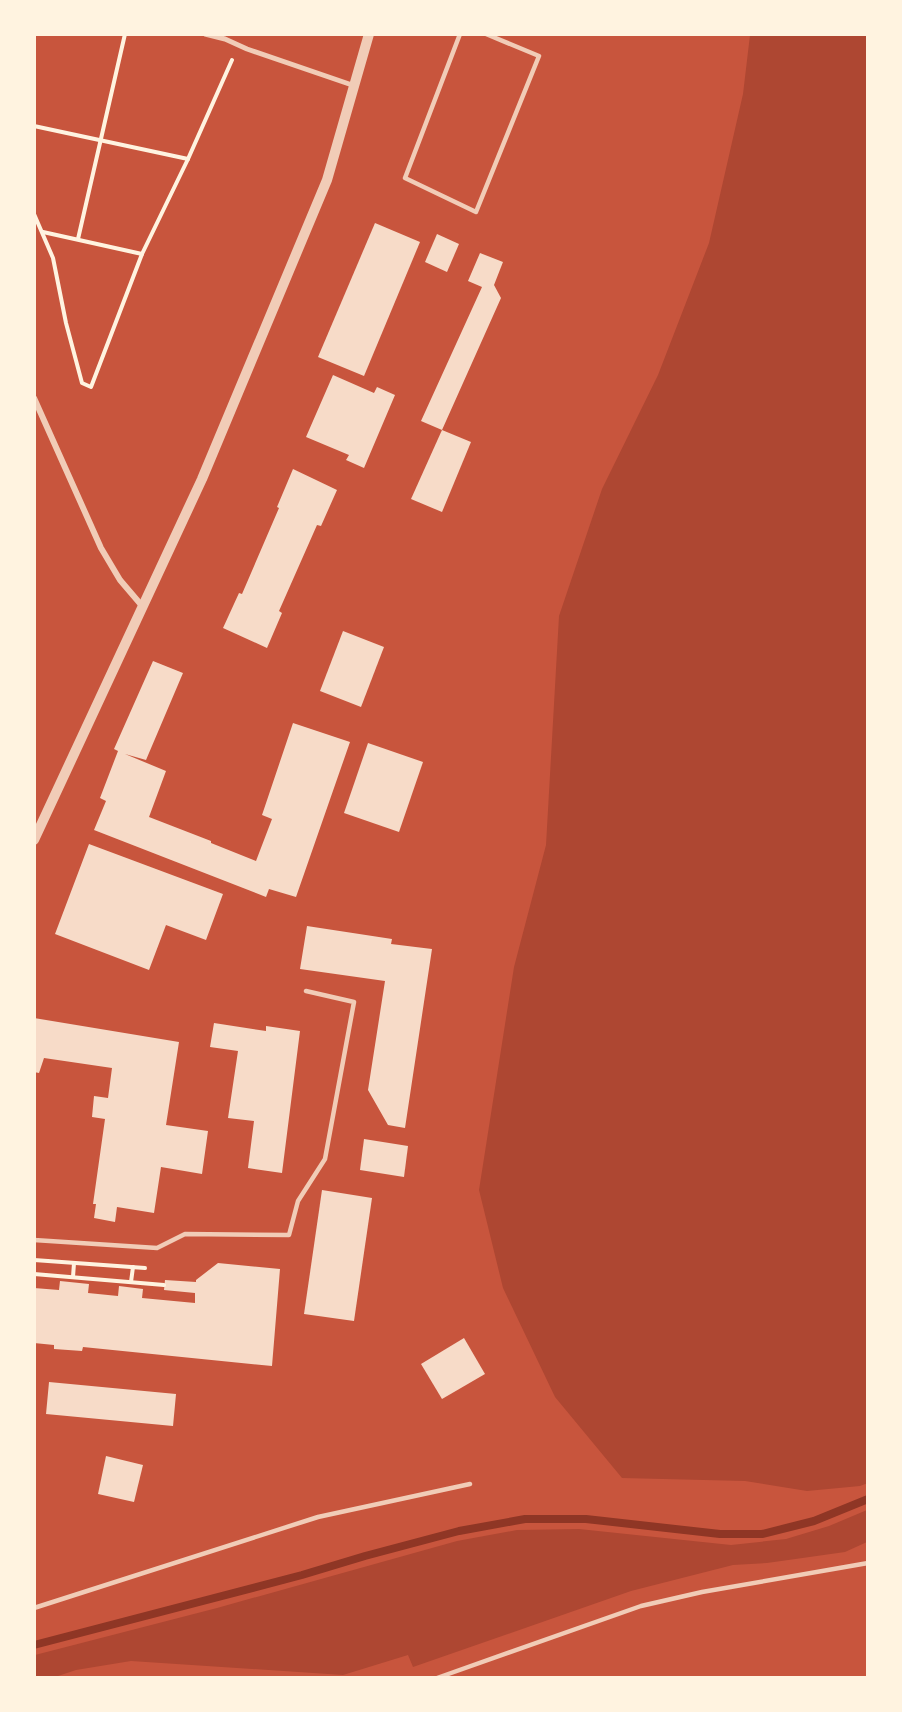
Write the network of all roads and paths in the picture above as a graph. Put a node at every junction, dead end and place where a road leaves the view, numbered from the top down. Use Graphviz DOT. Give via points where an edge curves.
graph roads {
  1 [pos="124,34"];
  2 [pos="205,34"];
  3 [pos="369,34"];
  4 [pos="460,34"];
  5 [pos="486,34"];
  6 [pos="238,45"];
  7 [pos="355,86"];
  8 [pos="34,126"];
  9 [pos="101,140"];
  10 [pos="189,159"];
  11 [pos="34,214"];
  12 [pos="42,232"];
  13 [pos="78,239"];
  14 [pos="142,254"];
  15 [pos="34,398"];
  16 [pos="143,607"];
  17 [pos="34,840"];
  18 [pos="306,991"];
  19 [pos="34,1240"];
  20 [pos="34,1260"];
  21 [pos="74,1263"];
  22 [pos="133,1267"];
  23 [pos="145,1268"];
  24 [pos="34,1274"];
  25 [pos="73,1278"];
  26 [pos="131,1282"];
  27 [pos="164,1285"];
  28 [pos="470,1484"];
  29 [pos="867,1563"];
  30 [pos="34,1608"];
  31 [pos="437,1677"];
  1 -- 9 [label="path"];
  2 -- 6 [label="street"];
  3 -- 7 [label="street"];
  4 -- 5 [label="lane" via="405,178 476,212 539,56"];
  6 -- 7 [label="street"];
  6 -- 10 [label="path"];
  7 -- 16 [label="street" via="327,180 202,479"];
  8 -- 9 [label="path"];
  9 -- 10 [label="path"];
  9 -- 13 [label="path"];
  10 -- 14 [label="path"];
  11 -- 12 [label="path"];
  12 -- 13 [label="path"];
  12 -- 14 [label="path" via="53,258 82,383 91,387"];
  13 -- 14 [label="path"];
  15 -- 16 [label="street" via="101,548 120,580"];
  16 -- 17 [label="street"];
  18 -- 19 [label="lane" via="354,1002 325,1159 298,1201 289,1235 185,1234 157,1248"];
  20 -- 21 [label="path"];
  21 -- 22 [label="path"];
  21 -- 25 [label="path"];
  22 -- 23 [label="path"];
  22 -- 26 [label="path"];
  24 -- 25 [label="path"];
  25 -- 26 [label="path"];
  26 -- 27 [label="path"];
  28 -- 30 [label="lane" via="318,1517"];
  29 -- 31 [label="lane" via="641,1606"];
}
